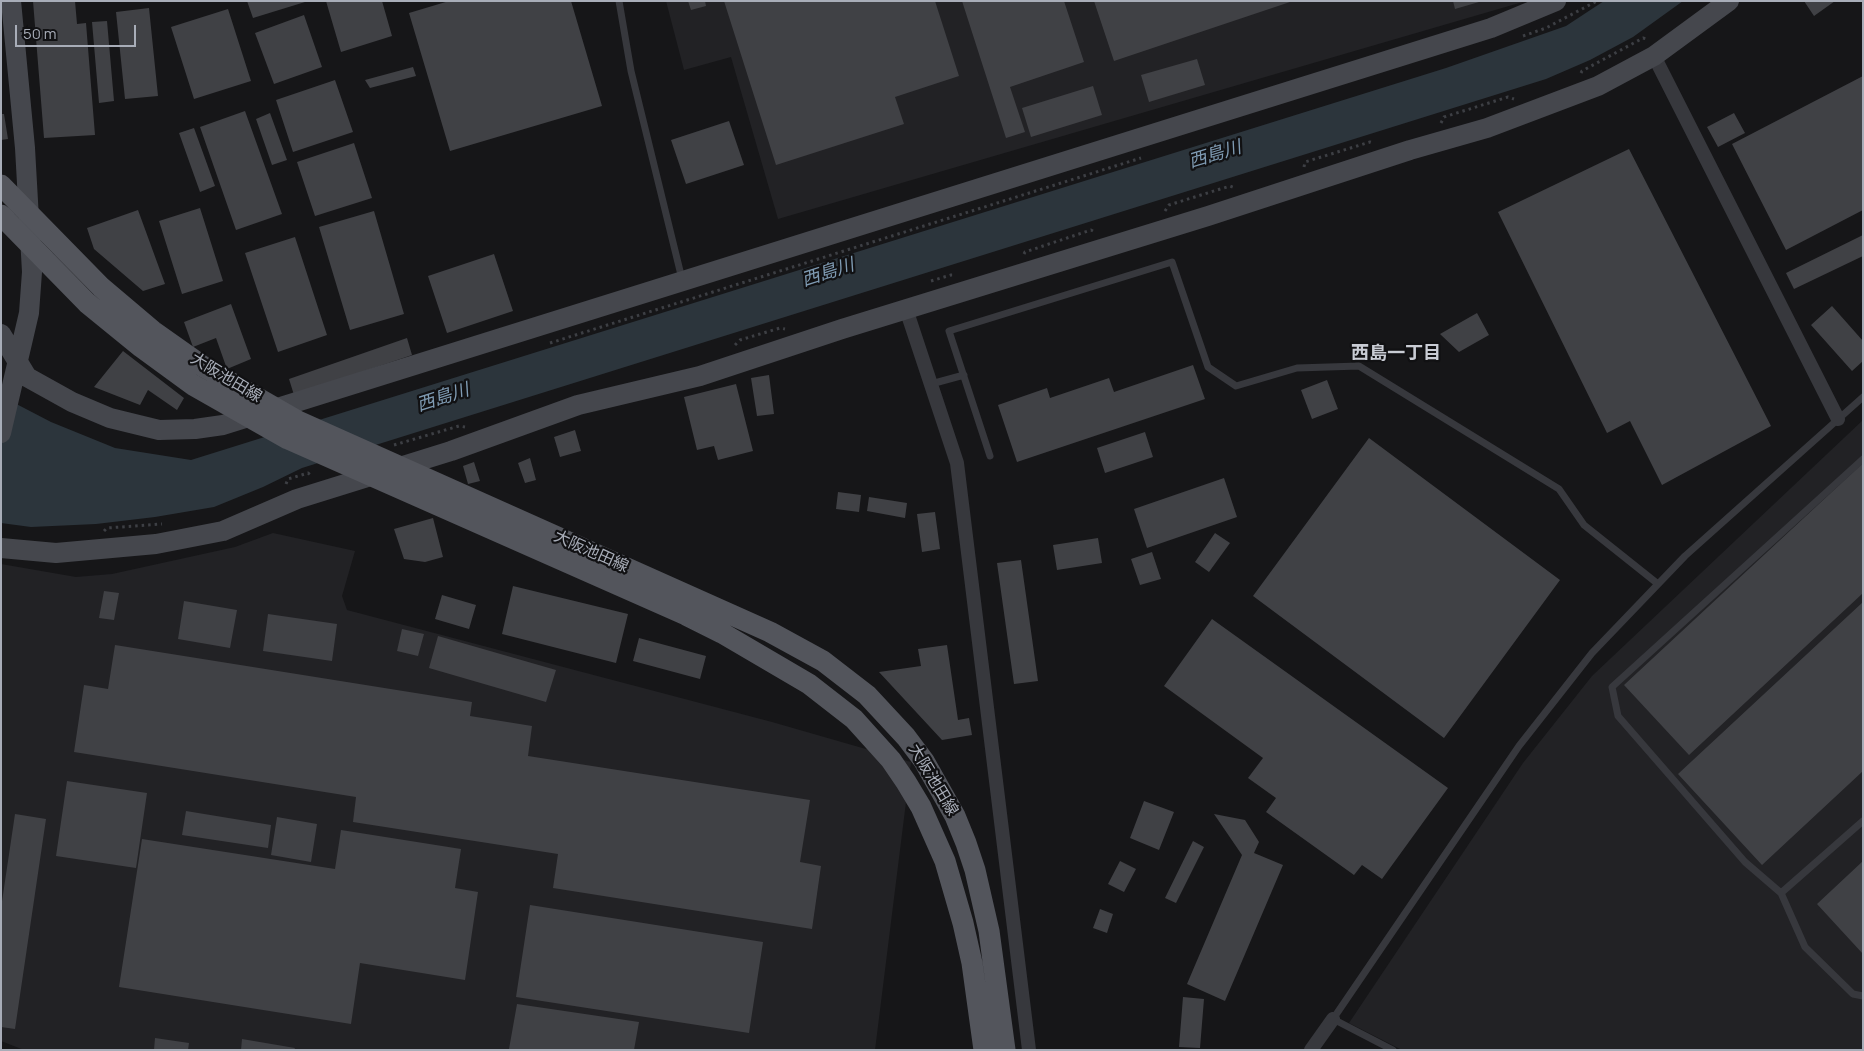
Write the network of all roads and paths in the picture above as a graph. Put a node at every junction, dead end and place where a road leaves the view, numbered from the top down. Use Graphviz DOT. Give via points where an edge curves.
graph roads {
  1 [pos="10,1"];
  2 [pos="619,1"];
  3 [pos="1556,1"];
  4 [pos="1730,1"];
  5 [pos="1652,48"];
  6 [pos="1579,78"];
  7 [pos="1517,101"];
  8 [pos="1440,126"];
  9 [pos="1380,145"];
  10 [pos="1302,170"];
  11 [pos="1,186"];
  12 [pos="1240,189"];
  13 [pos="1164,214"];
  14 [pos="1,215"];
  15 [pos="683,281"];
  16 [pos="906,309"];
  17 [pos="792,330"];
  18 [pos="1,334"];
  19 [pos="735,345"];
  20 [pos="19,363"];
  21 [pos="964,374"];
  22 [pos="931,384"];
  23 [pos="1863,396"];
  24 [pos="1838,419"];
  25 [pos="472,428"];
  26 [pos="1,433"];
  27 [pos="392,449"];
  28 [pos="990,456"];
  29 [pos="1863,459"];
  30 [pos="314,477"];
  31 [pos="284,487"];
  32 [pos="1,548"];
  33 [pos="1658,584"];
  34 [pos="1863,821"];
  35 [pos="1781,893"];
  36 [pos="1863,996"];
  37 [pos="1333,1019"];
  38 [pos="984,1050"];
  39 [pos="1005,1050"];
  40 [pos="1029,1050"];
  41 [pos="1311,1050"];
  42 [pos="1393,1050"];
  1 -- 20 [label="street" via="25,148 32,272 29,313"];
  2 -- 15 [label="lane" via="631,71"];
  3 -- 15 [label="street" via="1491,28"];
  4 -- 5 [label="street"];
  5 -- 6 [label="path" via="1643,38 1582,70"];
  5 -- 16 [label="street" via="1598,86 1487,128"];
  5 -- 24 [label="street"];
  7 -- 8 [label="path" via="1508,98 1444,117"];
  9 -- 10 [label="path" via="1370,142 1305,162"];
  11 -- 39 [label="main road, 大阪池田線, bridge" via="101,287 153,331 204,367 298,421 770,632 823,661 866,695 906,737 924,762 955,816 966,843 988,931"];
  12 -- 13 [label="path" via="1230,186 1169,205"];
  14 -- 38 [label="main road, 大阪池田線, bridge" via="87,303 193,385 288,439 722,633 809,684 854,719 906,782 945,861 972,964"];
  15 -- 20 [label="street" via="232,422 195,429 159,430 110,418 27,377"];
  16 -- 22 [label="street"];
  16 -- 32 [label="street" via="700,376 578,405 451,451 297,499 223,531 156,544 56,553"];
  17 -- 19 [label="path" via="780,328 740,340"];
  18 -- 20 [label="street"];
  20 -- 26 [label="street"];
  21 -- 22 [label="lane"];
  21 -- 28 [label="lane"];
  21 -- 33 [label="lane" via="949,331 1172,262 1208,367 1236,386 1297,368 1359,366 1559,489 1584,525"];
  22 -- 40 [label="street" via="957,463"];
  23 -- 24 [label="lane"];
  24 -- 33 [label="lane"];
  25 -- 27 [label="path" via="459,426 394,445"];
  29 -- 35 [label="lane" via="1612,687 1618,716 1745,862"];
  30 -- 31 [label="path" via="308,473 288,479"];
  33 -- 37 [label="lane" via="1592,653 1519,746"];
  34 -- 35 [label="lane"];
  35 -- 36 [label="lane" via="1805,947 1853,994"];
  37 -- 41 [label="street"];
  37 -- 42 [label="lane"];
}
